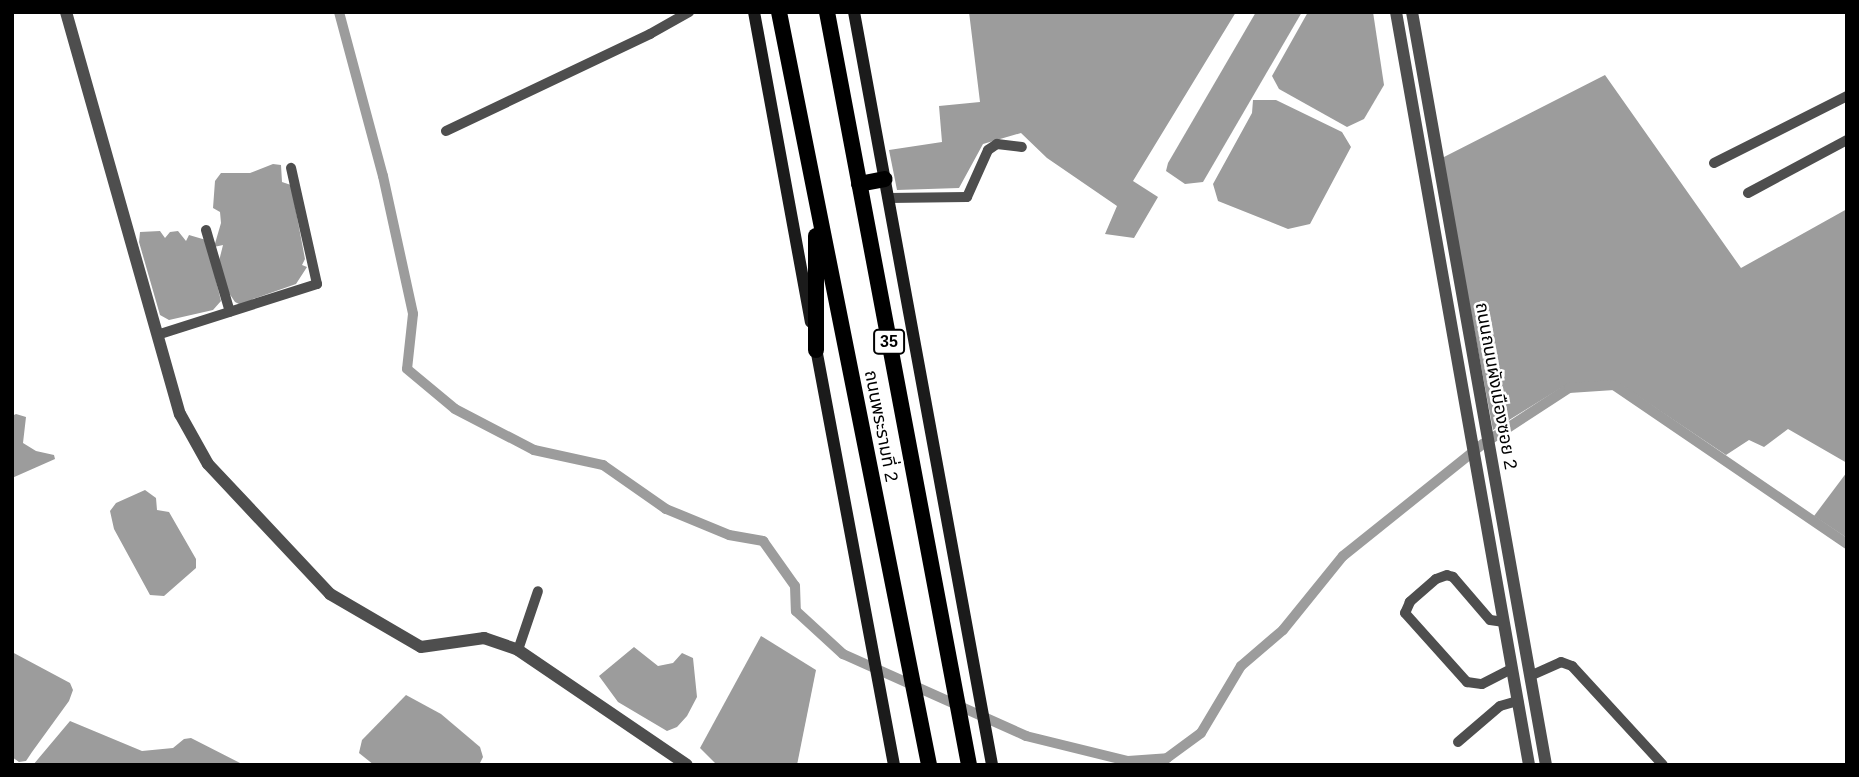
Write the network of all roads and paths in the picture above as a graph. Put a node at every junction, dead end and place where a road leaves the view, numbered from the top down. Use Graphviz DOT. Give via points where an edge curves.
graph roads {
  1 [pos="66,12"];
  2 [pos="688,12"];
  3 [pos="754,12"];
  4 [pos="779,12"];
  5 [pos="827,12"];
  6 [pos="854,12"];
  7 [pos="1396,12"];
  8 [pos="1412,12"];
  9 [pos="1847,96"];
  10 [pos="446,131"];
  11 [pos="1847,140"];
  12 [pos="1022,147"];
  13 [pos="1714,163"];
  14 [pos="291,168"];
  15 [pos="885,179"];
  16 [pos="859,184"];
  17 [pos="815,191"];
  18 [pos="1748,193"];
  19 [pos="889,198"];
  20 [pos="206,230"];
  21 [pos="230,312"];
  22 [pos="158,335"];
  23 [pos="817,349"];
  24 [pos="538,591"];
  25 [pos="1504,622"];
  26 [pos="518,650"];
  27 [pos="1512,669"];
  28 [pos="1530,676"];
  29 [pos="1518,701"];
  30 [pos="1458,742"];
  31 [pos="991,760"];
  32 [pos="687,765"];
  33 [pos="894,765"];
  34 [pos="929,765"];
  35 [pos="969,765"];
  36 [pos="1529,765"];
  37 [pos="1546,765"];
  38 [pos="1663,765"];
  1 -- 22 [label="street"];
  2 -- 10 [label="street"];
  3 -- 23 [label="main road"];
  4 -- 17 [label="highway, ถนนพระรามที่ 2 / 35"];
  5 -- 16 [label="highway, ถนนพระรามที่ 2 / 35"];
  6 -- 15 [label="main road, 35"];
  7 -- 25 [label="street, ถนนถนนผังเมืองซอย 2"];
  8 -- 28 [label="street, ถนนถนนผังเมืองซอย 2"];
  9 -- 13 [label="street"];
  11 -- 18 [label="street"];
  12 -- 19 [label="street" via="997,144 988,150 967,197"];
  14 -- 21 [label="street" via="317,284"];
  15 -- 16 [label="highway"];
  15 -- 19 [label="main road, 35"];
  16 -- 35 [label="highway, ถนนพระรามที่ 2 / 35"];
  17 -- 23 [label="highway"];
  17 -- 34 [label="highway, ถนนพระรามที่ 2 / 35"];
  19 -- 31 [label="main road, 35"];
  20 -- 21 [label="street"];
  21 -- 22 [label="street"];
  22 -- 26 [label="street" via="180,414 208,464 330,594 421,647 484,638"];
  23 -- 33 [label="main road"];
  24 -- 26 [label="street"];
  25 -- 27 [label="street, ถนนถนนผังเมืองซอย 2"];
  25 -- 27 [label="street" via="1490,620 1447,575 1410,602 1405,613 1468,682 1482,684"];
  26 -- 32 [label="street"];
  27 -- 29 [label="street, ถนนถนนผังเมืองซอย 2"];
  28 -- 37 [label="street, ถนนถนนผังเมืองซอย 2"];
  28 -- 38 [label="street" via="1561,662 1572,666"];
  29 -- 30 [label="street" via="1500,706"];
  29 -- 36 [label="street, ถนนถนนผังเมืองซอย 2"];
}
